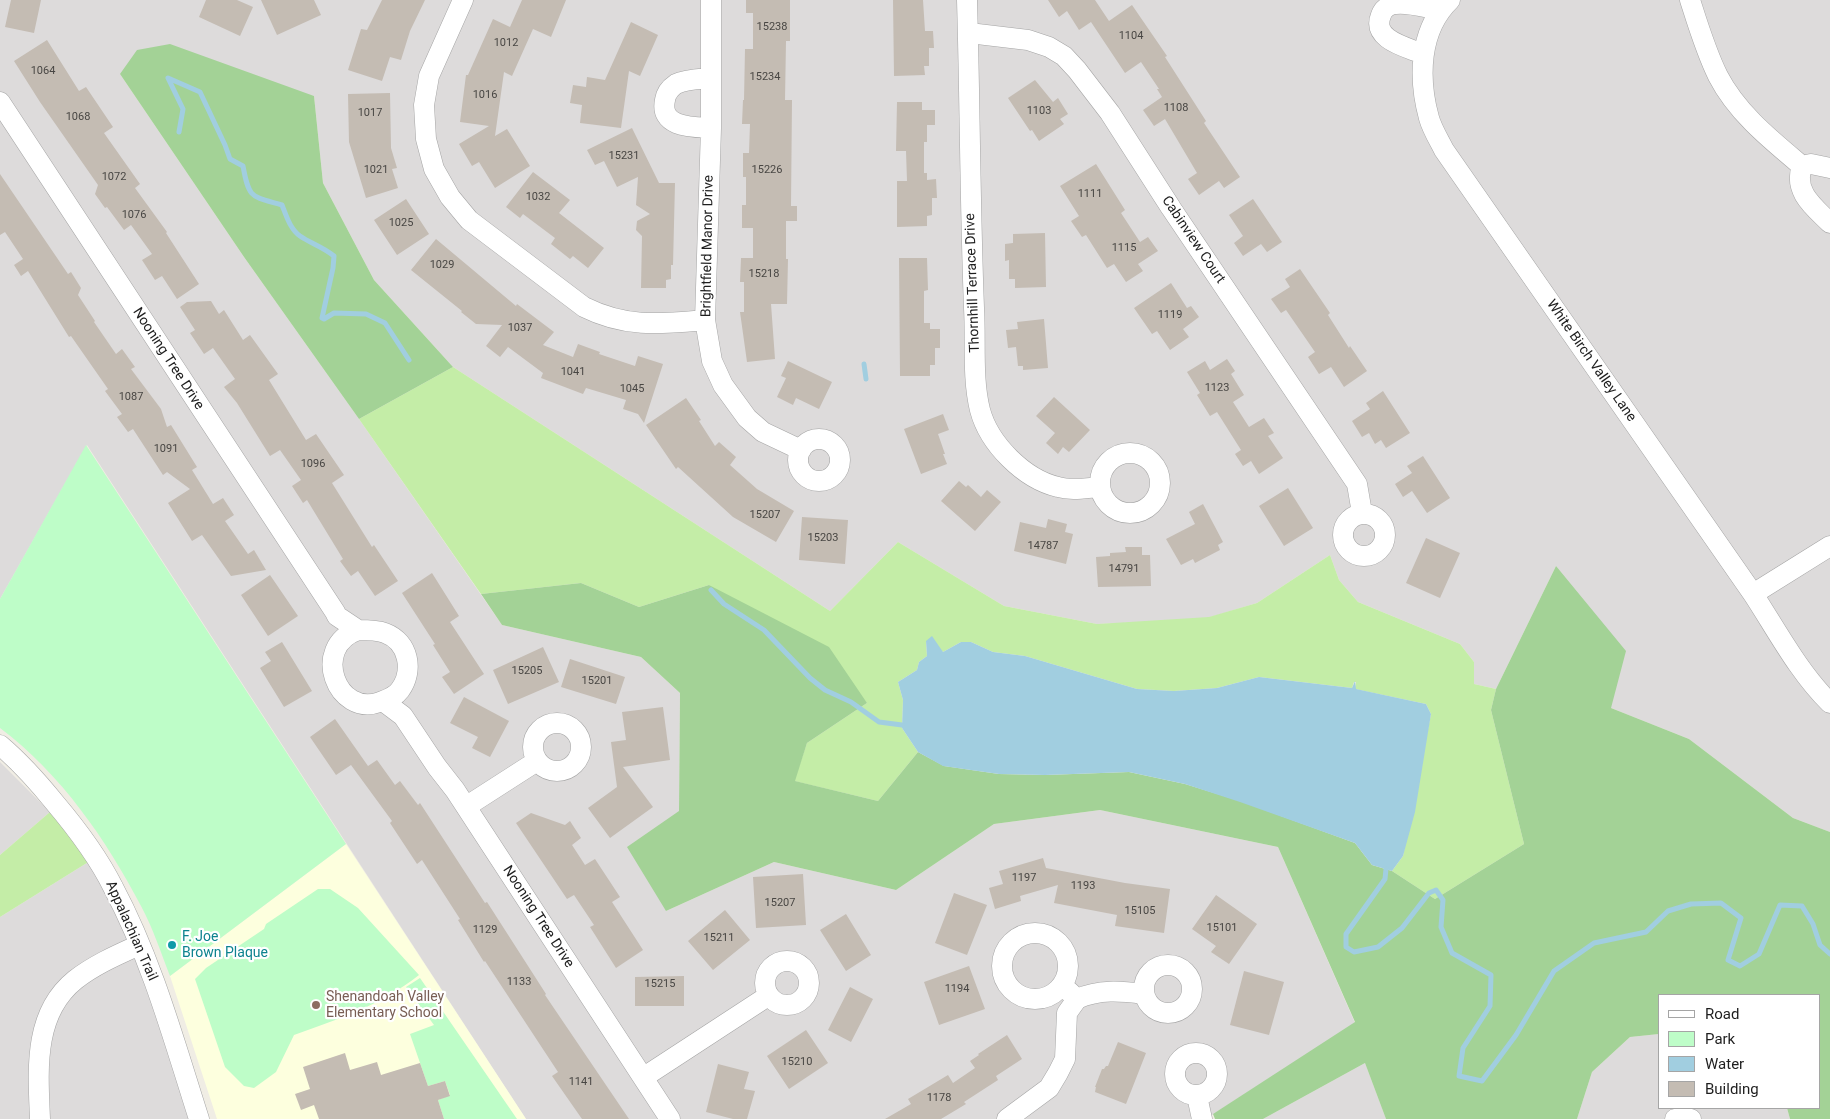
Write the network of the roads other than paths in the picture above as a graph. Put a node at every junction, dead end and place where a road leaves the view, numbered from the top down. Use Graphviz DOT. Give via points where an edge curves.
graph roads {
  1 [pos="463,0"];
  2 [pos="711,0"];
  3 [pos="967,0"];
  4 [pos="1690,0"];
  5 [pos="1446,5"];
  6 [pos="969,34"];
  7 [pos="1423,54"];
  8 [pos="711,78"];
  9 [pos="0,102"];
  10 [pos="711,128"];
  11 [pos="1802,166"];
  12 [pos="1830,168"];
  13 [pos="1830,223"];
  14 [pos="706,320"];
  15 [pos="800,450"];
  16 [pos="1100,486"];
  17 [pos="1362,513"];
  18 [pos="1830,546"];
  19 [pos="1753,594"];
  20 [pos="337,616"];
  21 [pos="358,630"];
  22 [pos="340,642"];
  23 [pos="390,697"];
  24 [pos="1830,703"];
  25 [pos="0,745"];
  26 [pos="537,761"];
  27 [pos="467,806"];
  28 [pos="139,945"];
  29 [pos="1062,985"];
  30 [pos="1144,994"];
  31 [pos="768,996"];
  32 [pos="1077,999"];
  33 [pos="644,1077"];
  34 [pos="1197,1096"];
  35 [pos="40,1119"];
  36 [pos="199,1119"];
  37 [pos="670,1119"];
  38 [pos="1007,1119"];
  39 [pos="1202,1119"];
  40 [pos="1675,1119"];
  41 [pos="1692,1119"];
  1 -- 14 [label="street" via="429,76 424,105 426,139 434,168 450,197 468,220 584,307 601,316 647,324"];
  2 -- 8 [label="street, Brightfield Manor Drive"];
  3 -- 6 [label="street, Thornhill Terrace Drive"];
  4 -- 11 [label="street" via="1710,58 1731,96 1744,114"];
  5 -- 7 [label="street, White Birch Valley Lane" via="1430,27"];
  5 -- 7 [label="street" via="1397,4 1385,8 1381,14 1379,23 1388,40"];
  6 -- 16 [label="street, Thornhill Terrace Drive" via="972,253 976,385 980,410 1005,454 1028,474 1058,487 1083,489"];
  6 -- 17 [label="street, Cabinview Court" via="1028,40 1064,56 1077,70 1110,113 1357,484"];
  7 -- 19 [label="street, White Birch Valley Lane" via="1423,85 1429,119 1444,150"];
  8 -- 10 [label="street, Brightfield Manor Drive"];
  8 -- 10 [label="street" via="676,84 670,89 664,104 670,119 676,123"];
  9 -- 20 [label="street, Nooning Tree Drive"];
  10 -- 14 [label="street, Brightfield Manor Drive"];
  11 -- 12 [label="street" via="1811,164"];
  11 -- 13 [label="street" via="1802,192"];
  14 -- 15 [label="street, Brightfield Manor Drive" via="712,360 736,404 763,432"];
  18 -- 19 [label="street"];
  19 -- 24 [label="street, White Birch Valley Lane" via="1799,664"];
  20 -- 21 [label="street"];
  20 -- 22 [label="street"];
  21 -- 22 [label="street"];
  21 -- 23 [label="street" via="386,633 399,644 408,660 406,681"];
  22 -- 23 [label="street" via="334,651 332,667 338,687 362,703 375,704"];
  23 -- 27 [label="street, Nooning Tree Drive"];
  25 -- 28 [label="street, Appalachian Trail" via="50,797 94,855 120,900"];
  26 -- 27 [label="street"];
  27 -- 33 [label="street, Nooning Tree Drive"];
  28 -- 35 [label="street" via="74,981 48,1015 40,1043"];
  28 -- 36 [label="street, Appalachian Trail" via="160,998"];
  29 -- 32 [label="street"];
  30 -- 32 [label="street" via="1122,991 1091,993"];
  31 -- 33 [label="street"];
  32 -- 38 [label="street" via="1067,1013 1065,1059 1058,1073 1049,1088"];
  33 -- 37 [label="street, Nooning Tree Drive"];
  34 -- 39 [label="street"];
  40 -- 41 [label="street"];
}
